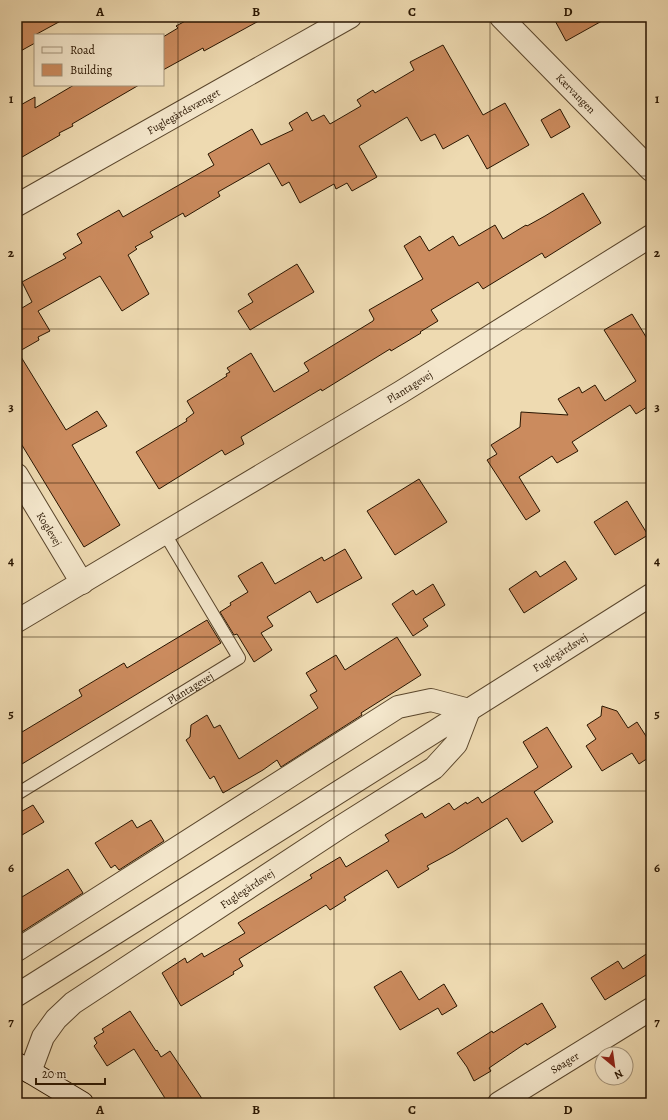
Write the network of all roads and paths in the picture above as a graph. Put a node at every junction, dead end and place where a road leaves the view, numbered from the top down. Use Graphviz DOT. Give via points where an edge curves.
graph roads {
  1 [pos="350,17"];
  2 [pos="501,17"];
  3 [pos="651,170"];
  4 [pos="17,205"];
  5 [pos="651,236"];
  6 [pos="17,475"];
  7 [pos="165,534"];
  8 [pos="82,583"];
  9 [pos="651,595"];
  10 [pos="17,621"];
  11 [pos="469,710"];
  12 [pos="17,794"];
  13 [pos="17,950"];
  14 [pos="17,995"];
  15 [pos="651,1009"];
  16 [pos="23,1068"];
  17 [pos="82,1103"];
  18 [pos="499,1103"];
  1 -- 4 [label="street, Fuglegårdsvænget"];
  2 -- 3 [label="street, Kærvangen"];
  5 -- 7 [label="street, Plantagevej" via="401,392"];
  6 -- 8 [label="street, Koglevej"];
  7 -- 8 [label="street, Plantagevej"];
  7 -- 12 [label="lane, Plantagevej" via="239,658"];
  8 -- 10 [label="street, Plantagevej"];
  9 -- 11 [label="street, Fuglegårdsvej"];
  11 -- 13 [label="street" via="431,700 398,707"];
  11 -- 14 [label="street, Fuglegårdsvej"];
  11 -- 16 [label="street, Fuglegårdsvej" via="456,744 434,768 73,1003 56,1019"];
  15 -- 18 [label="street, Søager"];
  16 -- 17 [label="street"];
}
